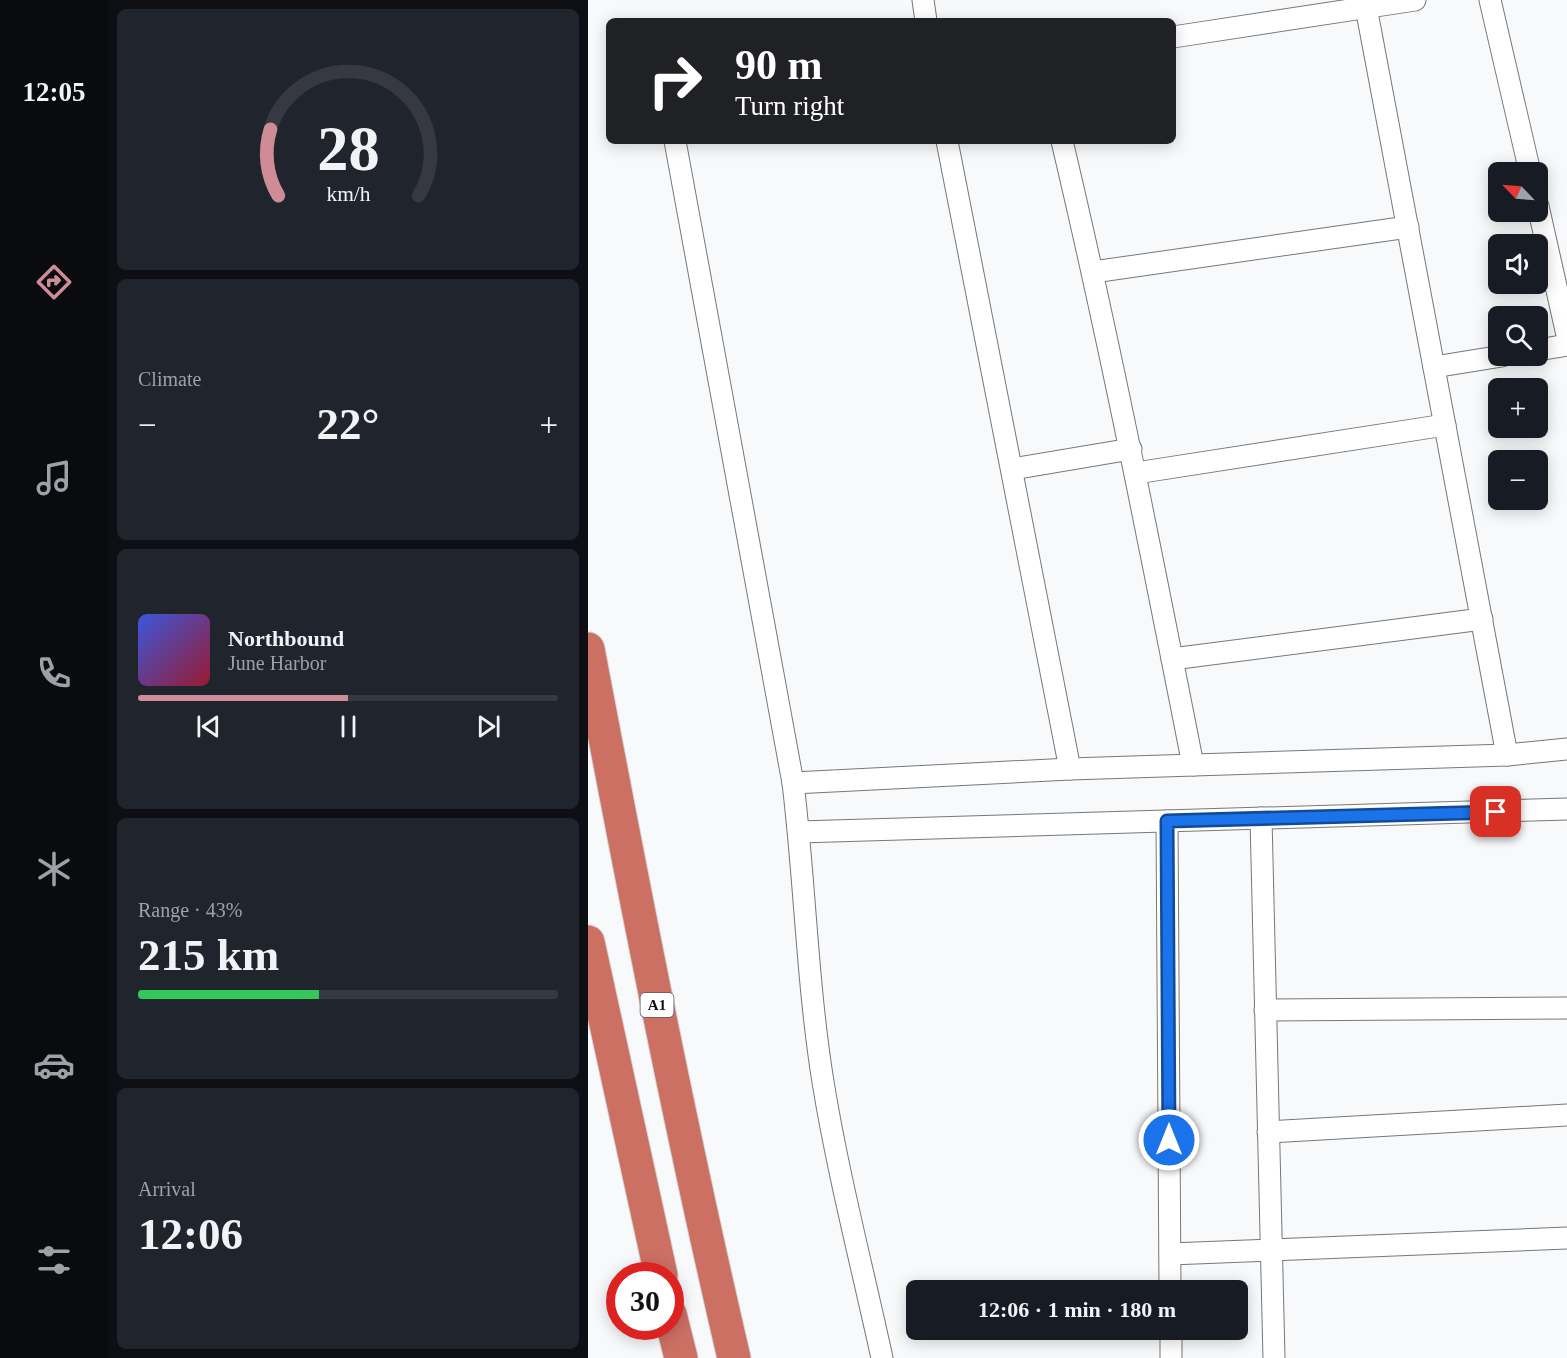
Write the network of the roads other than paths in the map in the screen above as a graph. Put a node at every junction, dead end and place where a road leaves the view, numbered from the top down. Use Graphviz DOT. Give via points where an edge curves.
graph roads {
  1 [pos="923,0"];
  2 [pos="1415,0"];
  3 [pos="1490,0"];
  4 [pos="1330,6"];
  5 [pos="1366,8"];
  6 [pos="926,18"];
  7 [pos="1176,36"];
  8 [pos="676,144"];
  9 [pos="948,144"];
  10 [pos="1063,144"];
  11 [pos="1528,162"];
  12 [pos="1542,222"];
  13 [pos="1408,227"];
  14 [pos="1093,272"];
  15 [pos="1567,335"];
  16 [pos="1567,345"];
  17 [pos="1548,348"];
  18 [pos="1488,358"];
  19 [pos="1434,367"];
  20 [pos="1445,425"];
  21 [pos="1131,448"];
  22 [pos="1012,470"];
  23 [pos="1136,473"];
  24 [pos="1482,619"];
  25 [pos="588,649"];
  26 [pos="1172,659"];
  27 [pos="1567,749"];
  28 [pos="1508,755"];
  29 [pos="1193,765"];
  30 [pos="1070,769"];
  31 [pos="793,783"];
  32 [pos="1567,810"];
  33 [pos="1261,818"];
  34 [pos="1167,821"];
  35 [pos="799,832"];
  36 [pos="588,942"];
  37 [pos="1567,1008"];
  38 [pos="1265,1010"];
  39 [pos="1567,1115"];
  40 [pos="1268,1132"];
  41 [pos="1567,1238"];
  42 [pos="1270,1251"];
  43 [pos="1170,1254"];
  44 [pos="658,1262"];
  45 [pos="1170,1280"];
  46 [pos="676,1340"];
  47 [pos="1171,1340"];
  48 [pos="681,1358"];
  49 [pos="734,1358"];
  50 [pos="882,1358"];
  51 [pos="1171,1358"];
  52 [pos="1274,1358"];
  1 -- 6 [label="street"];
  2 -- 5 [label="street"];
  3 -- 11 [label="street"];
  4 -- 5 [label="street"];
  4 -- 7 [label="street"];
  5 -- 13 [label="street"];
  8 -- 31 [label="street"];
  9 -- 22 [label="street"];
  10 -- 14 [label="street"];
  12 -- 15 [label="street"];
  13 -- 14 [label="street"];
  13 -- 19 [label="street"];
  14 -- 21 [label="street"];
  16 -- 17 [label="street"];
  18 -- 19 [label="street"];
  19 -- 20 [label="street"];
  20 -- 23 [label="street"];
  20 -- 24 [label="street"];
  21 -- 22 [label="street"];
  21 -- 23 [label="street"];
  22 -- 30 [label="street"];
  23 -- 26 [label="street"];
  24 -- 26 [label="street"];
  24 -- 28 [label="street"];
  25 -- 49 [label="highway, A1" via="688,1158"];
  26 -- 29 [label="street"];
  27 -- 28 [label="street"];
  28 -- 29 [label="street"];
  29 -- 30 [label="street"];
  30 -- 31 [label="street"];
  31 -- 35 [label="street"];
  32 -- 33 [label="street"];
  33 -- 34 [label="street"];
  33 -- 38 [label="street"];
  34 -- 35 [label="street"];
  34 -- 43 [label="street"];
  35 -- 50 [label="street" via="810,987 823,1083"];
  36 -- 44 [label="highway"];
  37 -- 38 [label="street"];
  38 -- 40 [label="street"];
  39 -- 40 [label="street"];
  40 -- 42 [label="street"];
  41 -- 42 [label="street"];
  42 -- 43 [label="street"];
  42 -- 52 [label="street"];
  43 -- 45 [label="street"];
  46 -- 48 [label="highway"];
  47 -- 51 [label="street"];
}
